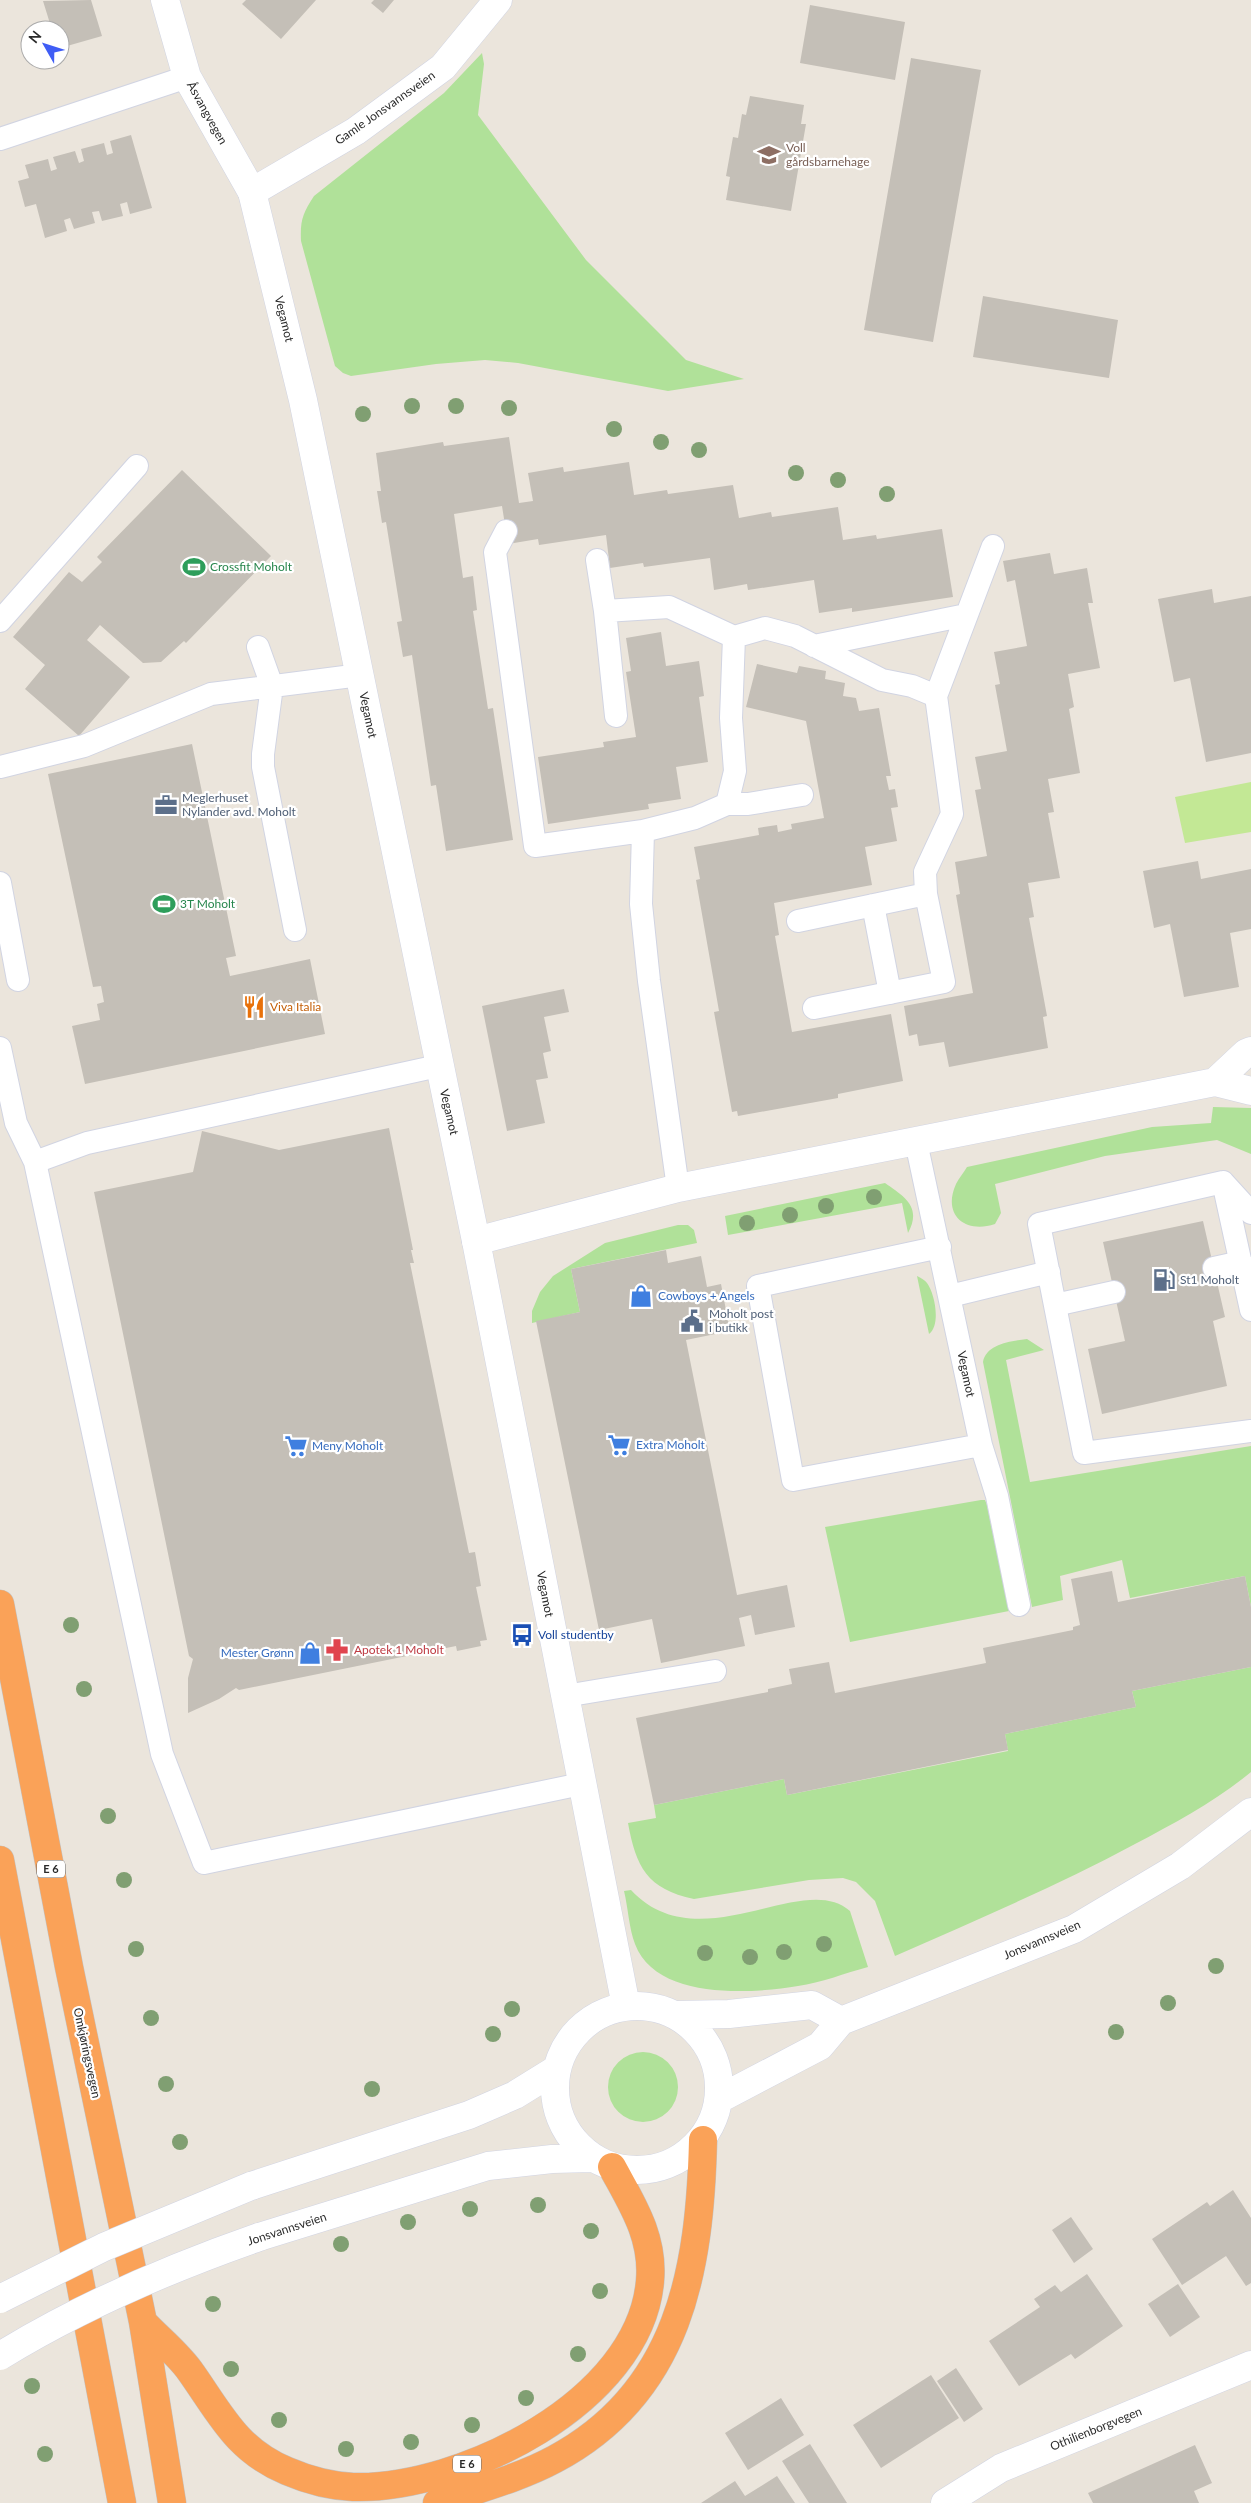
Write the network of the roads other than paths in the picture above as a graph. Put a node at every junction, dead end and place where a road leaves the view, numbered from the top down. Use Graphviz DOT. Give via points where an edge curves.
graph roads {
  1 [pos="165,0"];
  2 [pos="498,0"];
  3 [pos="187,77"];
  4 [pos="0,139"];
  5 [pos="252,192"];
  6 [pos="137,466"];
  7 [pos="506,531"];
  8 [pos="994,546"];
  9 [pos="596,560"];
  10 [pos="605,611"];
  11 [pos="966,615"];
  12 [pos="0,621"];
  13 [pos="734,636"];
  14 [pos="814,646"];
  15 [pos="258,647"];
  16 [pos="360,675"];
  17 [pos="272,686"];
  18 [pos="936,696"];
  19 [pos="616,716"];
  20 [pos="0,767"];
  21 [pos="802,795"];
  22 [pos="727,804"];
  23 [pos="643,831"];
  24 [pos="0,882"];
  25 [pos="926,894"];
  26 [pos="874,905"];
  27 [pos="798,921"];
  28 [pos="295,930"];
  29 [pos="18,980"];
  30 [pos="890,993"];
  31 [pos="814,1008"];
  32 [pos="0,1048"];
  33 [pos="1251,1051"];
  34 [pos="438,1066"];
  35 [pos="1215,1082"];
  36 [pos="1251,1091"];
  37 [pos="916,1142"];
  38 [pos="35,1162"];
  39 [pos="1223,1182"];
  40 [pos="678,1188"];
  41 [pos="1251,1213"];
  42 [pos="476,1241"];
  43 [pos="940,1247"];
  44 [pos="1241,1262"];
  45 [pos="1214,1268"];
  46 [pos="1049,1272"];
  47 [pos="1114,1292"];
  48 [pos="950,1296"];
  49 [pos="1055,1305"];
  50 [pos="1251,1310"];
  51 [pos="1251,1431"];
  52 [pos="981,1445"];
  53 [pos="0,1604"];
  54 [pos="1019,1606"];
  55 [pos="715,1671"];
  56 [pos="565,1696"];
  57 [pos="581,1784"];
  58 [pos="1251,1812"];
  59 [pos="0,1860"];
  60 [pos="626,2006"];
  61 [pos="675,2015"];
  62 [pos="841,2021"];
  63 [pos="557,2069"];
  64 [pos="720,2099"];
  65 [pos="703,2140"];
  66 [pos="602,2162"];
  67 [pos="0,2299"];
  68 [pos="143,2322"];
  69 [pos="0,2356"];
  70 [pos="1251,2365"];
  71 [pos="118,2496"];
  72 [pos="172,2503"];
  73 [pos="437,2503"];
  74 [pos="945,2503"];
  1 -- 3 [label="street, Åsvangvegen"];
  2 -- 5 [label="street, Gamle Jonsvannsveien" via="443,67 356,131"];
  3 -- 4 [label="lane"];
  3 -- 5 [label="street, Åsvangvegen"];
  5 -- 16 [label="street, Vegamot" via="297,373"];
  6 -- 12 [label="lane"];
  7 -- 23 [label="lane" via="495,552 535,846"];
  8 -- 11 [label="lane"];
  9 -- 10 [label="lane"];
  10 -- 13 [label="lane" via="669,607"];
  10 -- 19 [label="lane"];
  11 -- 14 [label="lane"];
  11 -- 18 [label="lane"];
  13 -- 14 [label="lane" via="765,628 795,636"];
  13 -- 22 [label="lane" via="732,718 735,771"];
  14 -- 18 [label="lane" via="882,680 912,686"];
  15 -- 17 [label="lane"];
  16 -- 17 [label="lane"];
  16 -- 34 [label="street, Vegamot"];
  17 -- 20 [label="lane" via="211,694 84,746"];
  17 -- 28 [label="lane" via="263,767"];
  18 -- 25 [label="lane" via="952,814 925,872"];
  21 -- 22 [label="lane" via="748,804"];
  22 -- 23 [label="lane" via="695,818"];
  23 -- 40 [label="lane" via="642,904 649,981"];
  24 -- 29 [label="lane"];
  25 -- 26 [label="lane"];
  25 -- 30 [label="lane" via="944,982"];
  26 -- 27 [label="lane"];
  26 -- 30 [label="lane"];
  30 -- 31 [label="lane"];
  32 -- 38 [label="lane" via="16,1123"];
  33 -- 35 [label="street"];
  34 -- 38 [label="lane" via="87,1142"];
  34 -- 42 [label="street, Vegamot"];
  35 -- 36 [label="street"];
  35 -- 37 [label="street"];
  37 -- 40 [label="street"];
  37 -- 43 [label="lane, Vegamot"];
  38 -- 57 [label="lane" via="162,1754 204,1863"];
  39 -- 41 [label="lane"];
  39 -- 44 [label="lane"];
  39 -- 46 [label="lane" via="1039,1224"];
  40 -- 42 [label="street"];
  42 -- 56 [label="street, Vegamot"];
  43 -- 48 [label="lane, Vegamot"];
  43 -- 52 [label="lane" via="758,1286 793,1480"];
  44 -- 45 [label="lane"];
  44 -- 50 [label="lane"];
  46 -- 48 [label="lane"];
  46 -- 49 [label="lane"];
  47 -- 49 [label="lane"];
  48 -- 52 [label="lane, Vegamot"];
  49 -- 51 [label="lane" via="1084,1453"];
  52 -- 54 [label="lane, Vegamot" via="997,1496"];
  53 -- 68 [label="highway, Omkjøringsvegen / E 6" via="69,1967"];
  55 -- 56 [label="lane"];
  56 -- 57 [label="street, Vegamot"];
  57 -- 60 [label="street, Vegamot"];
  58 -- 62 [label="street, Jonsvannsveien" via="1180,1866 1074,1929"];
  59 -- 71 [label="highway"];
  60 -- 61 [label="street" via="651,2007"];
  60 -- 63 [label="street" via="602,2013 582,2027 566,2046"];
  61 -- 62 [label="street" via="729,2014 812,2005"];
  61 -- 64 [label="street" via="696,2030 711,2050 719,2074"];
  62 -- 64 [label="street, Jonsvannsveien" via="820,2046"];
  63 -- 66 [label="street" via="554,2089 564,2128 576,2144"];
  63 -- 67 [label="street, bridge" via="515,2096 469,2115 251,2186 104,2247"];
  64 -- 65 [label="street" via="714,2120"];
  65 -- 66 [label="street" via="684,2156 661,2168 636,2171"];
  65 -- 73 [label="highway, E 6" via="699,2216 681,2310 652,2370 633,2396 608,2422 554,2460"];
  66 -- 68 [label="highway, E 6" via="642,2221 650,2258 650,2282 644,2309 634,2334 597,2385 549,2425 484,2458 432,2476 381,2486 325,2484 287,2471 265,2460 230,2430 189,2370"];
  66 -- 69 [label="street, Jonsvannsveien, bridge" via="552,2159 488,2166 259,2237 129,2290 33,2336"];
  68 -- 72 [label="highway, Omkjøringsvegen / E 6"];
  70 -- 74 [label="street, Othilienborgvegen" via="1001,2468"];
}
